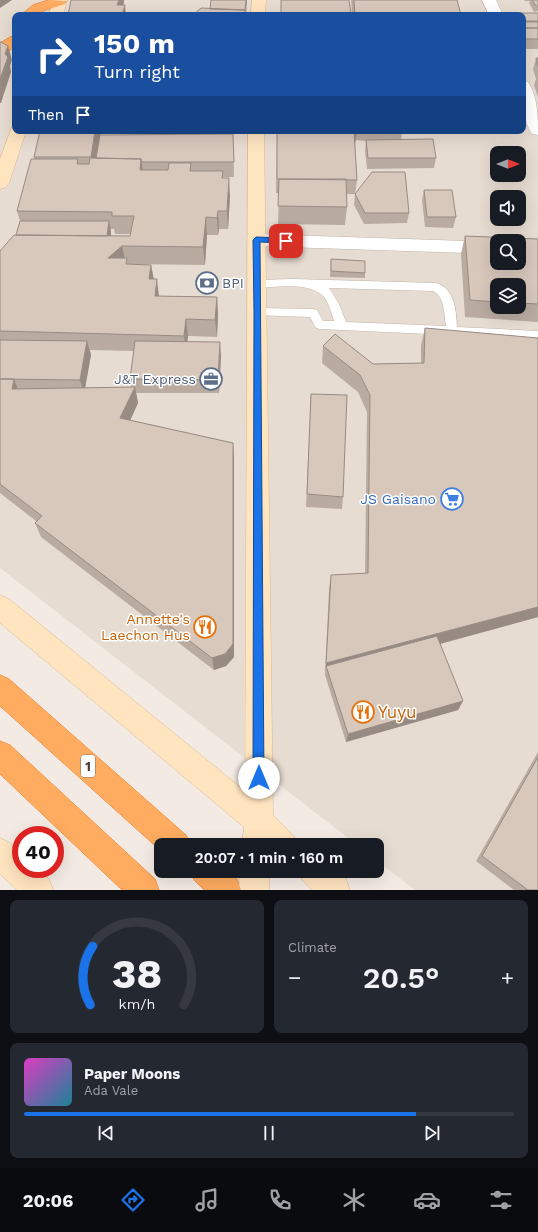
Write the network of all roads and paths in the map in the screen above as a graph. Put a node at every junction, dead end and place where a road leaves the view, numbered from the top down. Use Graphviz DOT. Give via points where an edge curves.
graph roads {
  1 [pos="60,0"];
  2 [pos="259,0"];
  3 [pos="489,0"];
  4 [pos="32,12"];
  5 [pos="49,12"];
  6 [pos="57,12"];
  7 [pos="258,12"];
  8 [pos="495,12"];
  9 [pos="12,42"];
  10 [pos="0,50"];
  11 [pos="526,94"];
  12 [pos="538,130"];
  13 [pos="17,134"];
  14 [pos="256,134"];
  15 [pos="0,183"];
  16 [pos="256,240"];
  17 [pos="490,248"];
  18 [pos="257,284"];
  19 [pos="311,284"];
  20 [pos="258,312"];
  21 [pos="342,326"];
  22 [pos="452,331"];
  23 [pos="538,335"];
  24 [pos="0,607"];
  25 [pos="0,688"];
  26 [pos="0,755"];
  27 [pos="258,833"];
  28 [pos="168,838"];
  29 [pos="268,838"];
  30 [pos="0,853"];
  31 [pos="213,878"];
  32 [pos="255,878"];
  33 [pos="321,878"];
  34 [pos="38,890"];
  35 [pos="144,890"];
  36 [pos="226,890"];
  37 [pos="254,890"];
  38 [pos="335,890"];
  1 -- 4 [label="highway"];
  1 -- 5 [label="highway"];
  1 -- 6 [label="street"];
  2 -- 7 [label="street"];
  3 -- 8 [label="street"];
  9 -- 10 [label="highway"];
  11 -- 12 [label="street"];
  13 -- 15 [label="street"];
  14 -- 16 [label="street"];
  16 -- 17 [label="street"];
  16 -- 18 [label="street"];
  18 -- 19 [label="lane"];
  18 -- 20 [label="street"];
  19 -- 21 [label="lane" via="326,292"];
  19 -- 22 [label="lane" via="438,288 445,295 449,306"];
  20 -- 21 [label="lane" via="313,313 320,325"];
  20 -- 27 [label="street"];
  21 -- 22 [label="lane"];
  22 -- 23 [label="lane"];
  24 -- 27 [label="street"];
  25 -- 28 [label="highway, 1"];
  26 -- 35 [label="highway"];
  27 -- 29 [label="street"];
  30 -- 34 [label="street"];
  31 -- 36 [label="highway"];
  32 -- 37 [label="street"];
  33 -- 38 [label="street"];
}
